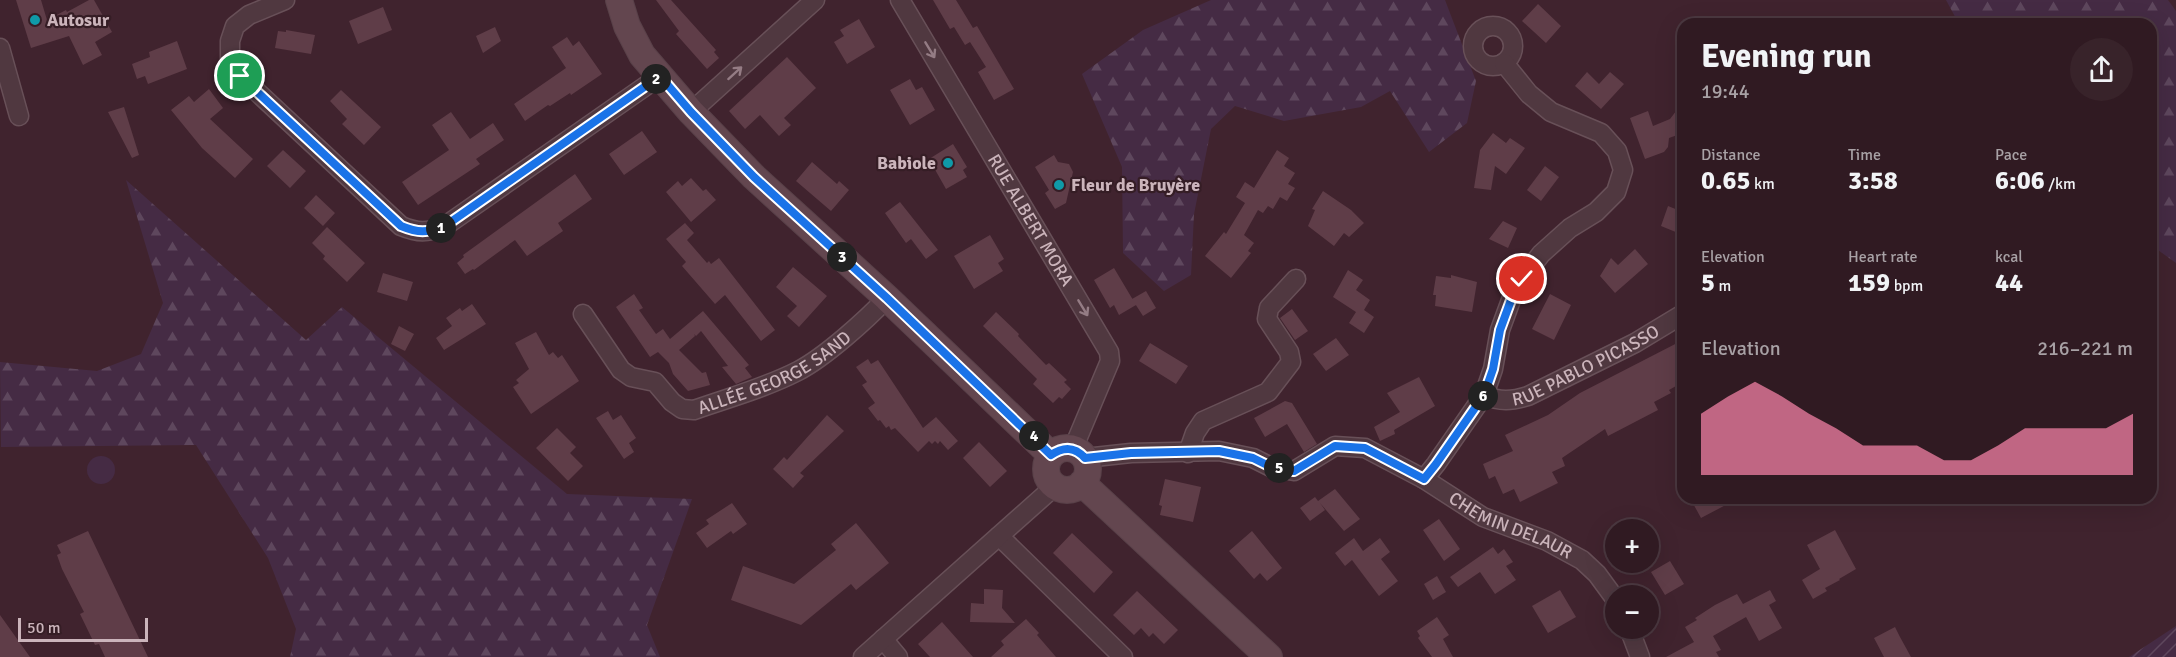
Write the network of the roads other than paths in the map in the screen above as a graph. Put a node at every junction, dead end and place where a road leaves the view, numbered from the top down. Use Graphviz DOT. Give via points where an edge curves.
graph roads {
  1 [pos="285,0"];
  2 [pos="619,0"];
  3 [pos="815,0"];
  4 [pos="900,0"];
  5 [pos="0,48"];
  6 [pos="1504,63"];
  7 [pos="660,76"];
  8 [pos="691,112"];
  9 [pos="20,116"];
  10 [pos="1296,279"];
  11 [pos="887,298"];
  12 [pos="583,314"];
  13 [pos="1677,318"];
  14 [pos="1484,395"];
  15 [pos="1188,453"];
  16 [pos="1073,461"];
  17 [pos="1424,479"];
  18 [pos="1055,486"];
  19 [pos="999,536"];
  20 [pos="1605,585"];
  21 [pos="883,639"];
  22 [pos="1633,639"];
  23 [pos="863,657"];
  24 [pos="898,657"];
  25 [pos="1123,657"];
  26 [pos="1269,657"];
  27 [pos="1640,657"];
  1 -- 7 [label="street" via="249,15 235,26 230,59 240,76 401,226 417,233 445,226"];
  2 -- 7 [label="street" via="642,55"];
  8 -- 3 [label="street, one-way"];
  4 -- 16 [label="street, RUE ALBERT MORA, one-way" via="1109,352 1110,361"];
  5 -- 9 [label="street"];
  6 -- 14 [label="street" via="1529,94 1551,112 1601,134 1617,152 1623,170 1616,192 1541,254 1522,279 1500,330"];
  7 -- 8 [label="street"];
  8 -- 11 [label="street" via="754,177"];
  10 -- 15 [label="street" via="1269,308 1267,319 1289,352 1291,362 1268,392 1203,421"];
  11 -- 12 [label="street, ALLÉE GEORGE SAND" via="800,371 694,410 682,409 672,402 655,382 631,378 621,370"];
  11 -- 16 [label="street"];
  13 -- 14 [label="street, RUE PABLO PICASSO" via="1528,396 1512,401"];
  14 -- 17 [label="street"];
  15 -- 16 [label="street, CHEMIN DELAUR" via="1131,453"];
  15 -- 17 [label="street, CHEMIN DELAUR" via="1219,451 1294,471 1335,446 1365,448"];
  16 -- 18 [label="street" via="1074,489"];
  16 -- 26 [label="street"];
  17 -- 20 [label="street, CHEMIN DELAUR" via="1483,517 1546,541 1581,560"];
  18 -- 19 [label="street"];
  19 -- 21 [label="street"];
  19 -- 25 [label="street"];
  21 -- 23 [label="street"];
  21 -- 24 [label="street"];
  22 -- 27 [label="street"];
}
